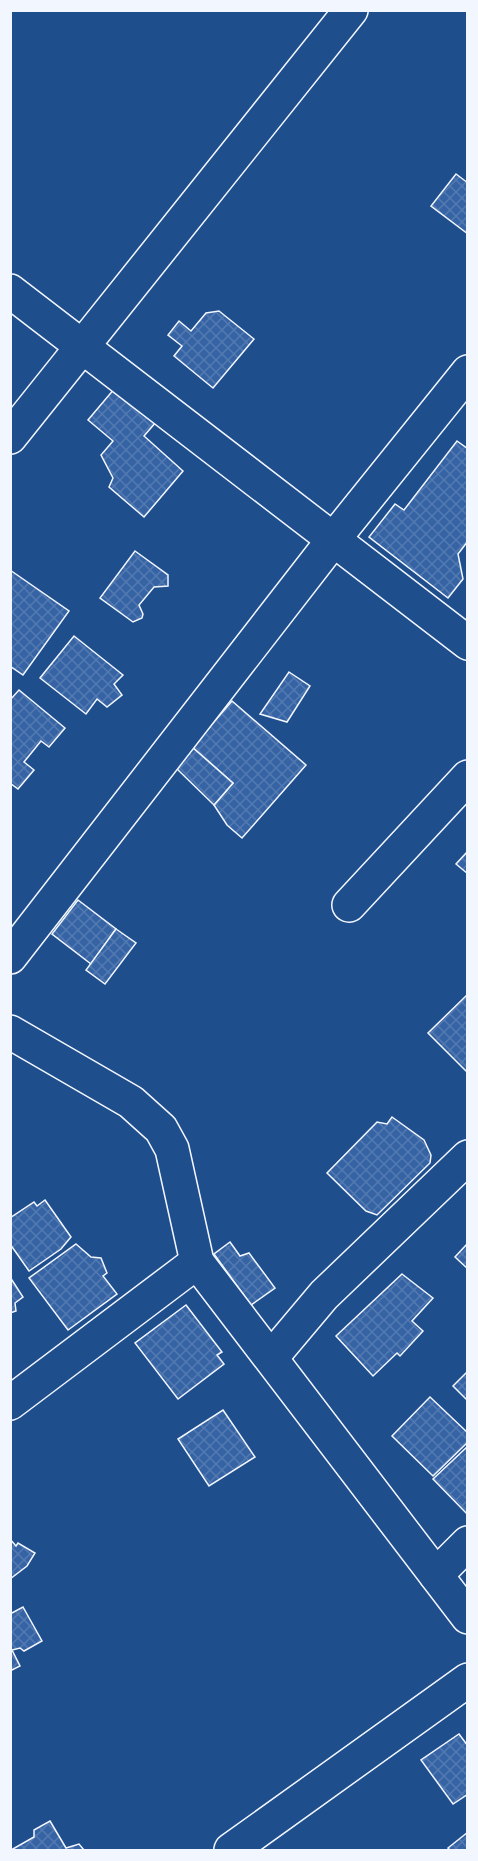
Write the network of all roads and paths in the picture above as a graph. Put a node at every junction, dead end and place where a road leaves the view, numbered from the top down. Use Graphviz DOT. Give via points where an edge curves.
graph roads {
  1 [pos="351,10"];
  2 [pos="10,291"];
  3 [pos="83,345"];
  4 [pos="468,372"];
  5 [pos="10,437"];
  6 [pos="333,541"];
  7 [pos="468,643"];
  8 [pos="468,777"];
  9 [pos="349,905"];
  10 [pos="10,957"];
  11 [pos="10,1032"];
  12 [pos="468,1157"];
  13 [pos="198,1262"];
  14 [pos="271,1358"];
  15 [pos="10,1403"];
  16 [pos="468,1543"];
  17 [pos="436,1575"];
  18 [pos="468,1617"];
  19 [pos="468,1680"];
  20 [pos="231,1851"];
  1 -- 3 [label="street"];
  2 -- 3 [label="street"];
  3 -- 5 [label="street"];
  3 -- 6 [label="street"];
  4 -- 6 [label="street"];
  6 -- 7 [label="street"];
  6 -- 10 [label="street"];
  8 -- 9 [label="street"];
  11 -- 13 [label="street" via="131,1102 161,1129 172,1149"];
  12 -- 14 [label="street" via="324,1295"];
  13 -- 14 [label="street"];
  13 -- 15 [label="street"];
  14 -- 17 [label="street"];
  16 -- 17 [label="street"];
  17 -- 18 [label="street"];
  19 -- 20 [label="street"];
}
